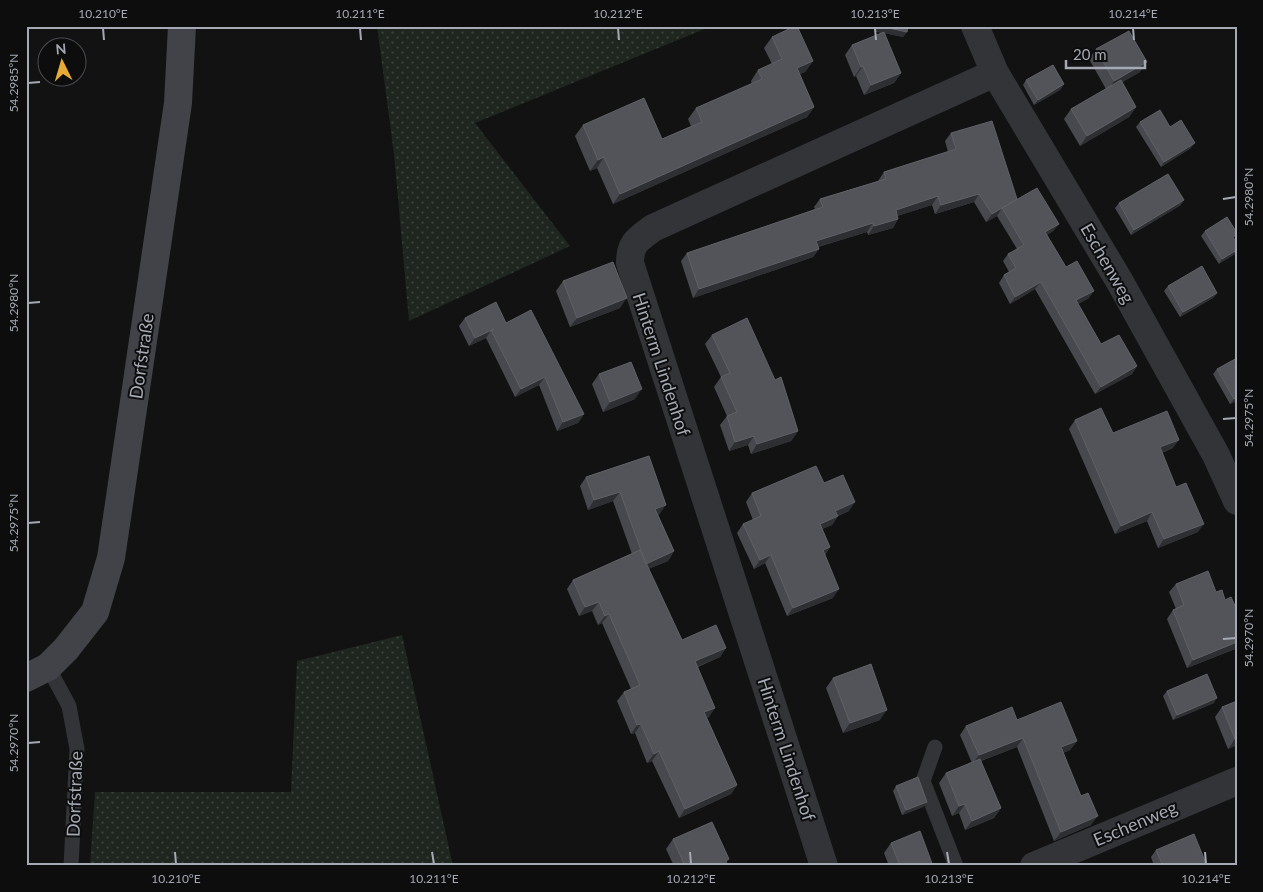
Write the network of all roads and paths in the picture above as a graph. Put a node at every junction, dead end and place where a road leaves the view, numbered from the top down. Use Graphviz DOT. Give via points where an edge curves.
graph roads {
  1 [pos="182,26"];
  2 [pos="976,26"];
  3 [pos="996,73"];
  4 [pos="1237,501"];
  5 [pos="37,673"];
  6 [pos="935,747"];
  7 [pos="1237,781"];
  8 [pos="71,866"];
  9 [pos="824,866"];
  10 [pos="956,866"];
  11 [pos="1034,866"];
  1 -- 5 [label="street, Dorfstraße" via="178,103 111,558 95,612 66,649"];
  2 -- 3 [label="street, Eschenweg"];
  3 -- 4 [label="street, Eschenweg" via="1120,282 1216,455"];
  3 -- 9 [label="street, Hinterm Lindenhof" via="653,228 630,250 630,263"];
  5 -- 8 [label="lane, Dorfstraße" via="69,706 77,749"];
  6 -- 10 [label="lane" via="923,781"];
  7 -- 11 [label="street, Eschenweg"];
}
